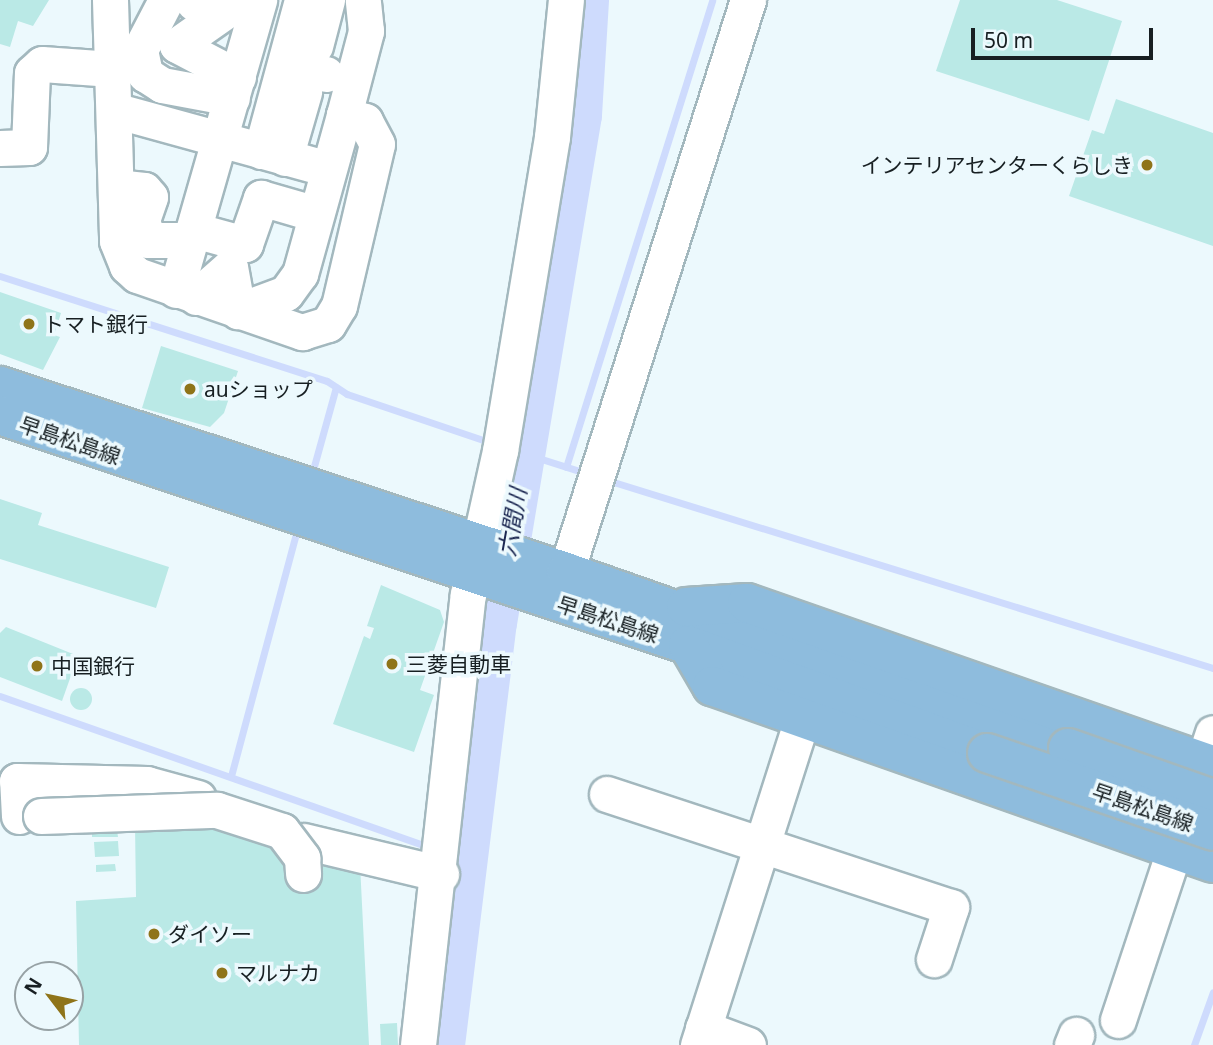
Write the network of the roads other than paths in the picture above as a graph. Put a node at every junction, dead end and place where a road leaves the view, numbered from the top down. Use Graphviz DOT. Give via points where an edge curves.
graph roads {
  1 [pos="110,0"];
  2 [pos="241,0"];
  3 [pos="259,0"];
  4 [pos="363,0"];
  5 [pos="566,0"];
  6 [pos="748,0"];
  7 [pos="184,1"];
  8 [pos="316,62"];
  9 [pos="112,69"];
  10 [pos="235,87"];
  11 [pos="114,110"];
  12 [pos="221,142"];
  13 [pos="0,148"];
  14 [pos="273,155"];
  15 [pos="328,169"];
  16 [pos="116,182"];
  17 [pos="316,214"];
  18 [pos="195,226"];
  19 [pos="186,293"];
  20 [pos="238,311"];
  21 [pos="0,386"];
  22 [pos="0,415"];
  23 [pos="306,505"];
  24 [pos="480,562"];
  25 [pos="561,587"];
  26 [pos="670,608"];
  27 [pos="688,645"];
  28 [pos="803,716"];
  29 [pos="1211,765"];
  30 [pos="607,794"];
  31 [pos="198,798"];
  32 [pos="20,816"];
  33 [pos="1213,831"];
  34 [pos="762,843"];
  35 [pos="1176,850"];
  36 [pos="1213,863"];
  37 [pos="441,874"];
  38 [pos="934,959"];
  39 [pos="1118,1020"];
  40 [pos="700,1036"];
  41 [pos="418,1045"];
  42 [pos="748,1045"];
  1 -- 9 [label="street"];
  2 -- 10 [label="street" via="177,45"];
  3 -- 10 [label="street"];
  4 -- 8 [label="street" via="366,31"];
  5 -- 24 [label="street" via="552,137"];
  6 -- 25 [label="street"];
  7 -- 10 [label="street" via="140,50 145,74 162,85"];
  8 -- 14 [label="street"];
  8 -- 14 [label="street"];
  8 -- 15 [label="street"];
  8 -- 20 [label="street" via="365,121 377,144 339,306 328,324 302,332"];
  9 -- 11 [label="street"];
  9 -- 13 [label="street" via="42,64 32,74 29,147"];
  10 -- 12 [label="street"];
  11 -- 12 [label="street"];
  11 -- 16 [label="street"];
  12 -- 14 [label="street"];
  12 -- 18 [label="street"];
  14 -- 15 [label="street"];
  15 -- 17 [label="street"];
  16 -- 18 [label="street" via="159,177 163,209"];
  16 -- 19 [label="street" via="117,241 127,266"];
  17 -- 18 [label="street" via="261,198 244,244"];
  17 -- 20 [label="street" via="300,274 286,293"];
  18 -- 19 [label="street"];
  19 -- 20 [label="street"];
  21 -- 23 [label="main road, 早島松島線"];
  22 -- 23 [label="main road, 早島松島線"];
  23 -- 24 [label="main road, 早島松島線"];
  24 -- 25 [label="main road, 早島松島線"];
  24 -- 37 [label="street"];
  25 -- 26 [label="main road, 早島松島線"];
  25 -- 27 [label="main road, 早島松島線"];
  26 -- 29 [label="main road, 早島松島線, bridge" via="1068,748"];
  26 -- 29 [label="main road" via="747,603"];
  27 -- 28 [label="main road" via="712,686"];
  27 -- 33 [label="main road, 早島松島線, bridge"];
  28 -- 34 [label="street"];
  28 -- 35 [label="main road"];
  29 -- 35 [label="street"];
  30 -- 34 [label="street"];
  31 -- 32 [label="street" via="147,784 17,781"];
  32 -- 37 [label="street, bridge" via="217,810 282,831 302,858"];
  34 -- 38 [label="street" via="951,907"];
  34 -- 40 [label="street"];
  35 -- 36 [label="main road"];
  35 -- 39 [label="street"];
  37 -- 41 [label="street"];
  40 -- 42 [label="street"];
}
